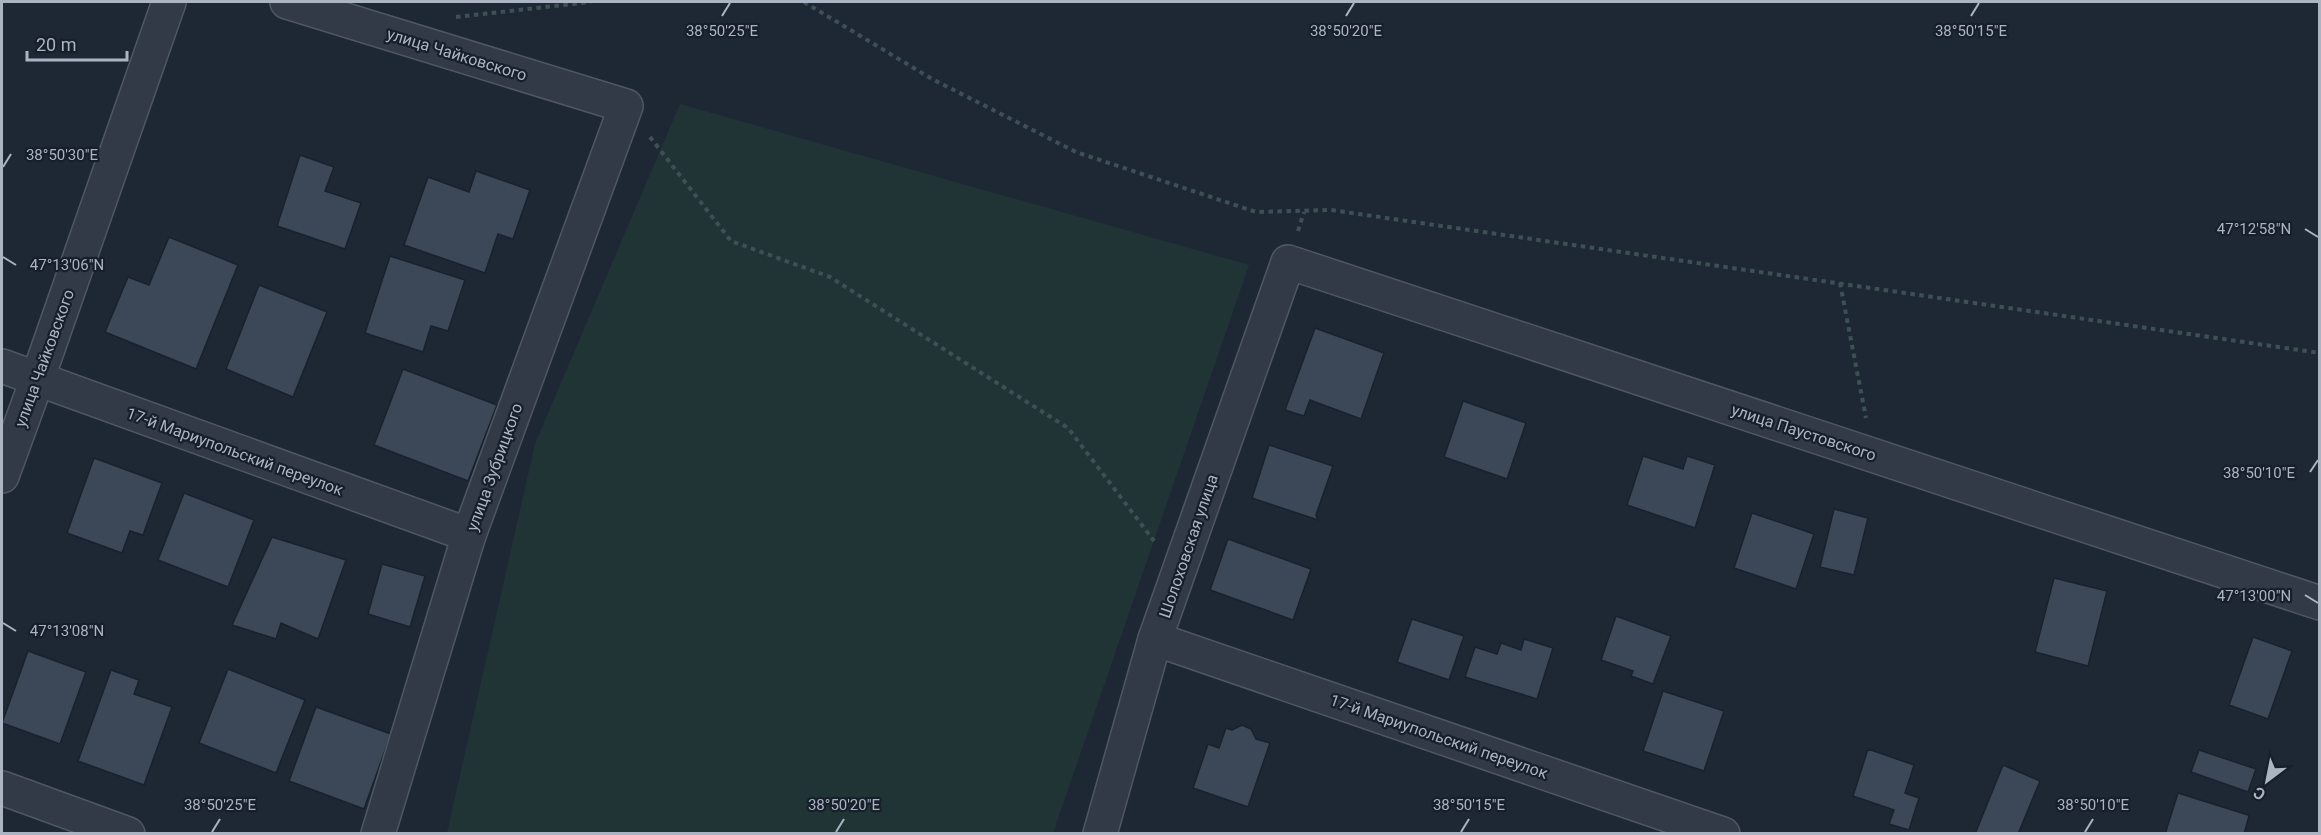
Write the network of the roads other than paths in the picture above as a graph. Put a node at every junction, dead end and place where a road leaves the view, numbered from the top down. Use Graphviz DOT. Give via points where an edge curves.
graph roads {
  1 [pos="169,2"];
  2 [pos="287,2"];
  3 [pos="626,106"];
  4 [pos="1288,262"];
  5 [pos="2,366"];
  6 [pos="37,380"];
  7 [pos="2,476"];
  8 [pos="469,535"];
  9 [pos="2319,603"];
  10 [pos="1155,639"];
  11 [pos="2,788"];
  12 [pos="128,834"];
  13 [pos="378,834"];
  14 [pos="1100,834"];
  15 [pos="1723,834"];
  1 -- 6 [label="street, улица Чайковского"];
  2 -- 3 [label="street, улица Чайковского"];
  3 -- 8 [label="street, улица Зубрицкого"];
  4 -- 9 [label="street, улица Паустовского"];
  4 -- 10 [label="street, Шолоховская улица"];
  5 -- 6 [label="street, 17-й Мариупольский переулок"];
  6 -- 7 [label="street, улица Чайковского"];
  6 -- 8 [label="street, 17-й Мариупольский переулок"];
  8 -- 13 [label="street, улица Зубрицкого"];
  10 -- 14 [label="street, Шолоховская улица"];
  10 -- 15 [label="street, 17-й Мариупольский переулок"];
  11 -- 12 [label="street"];
}
